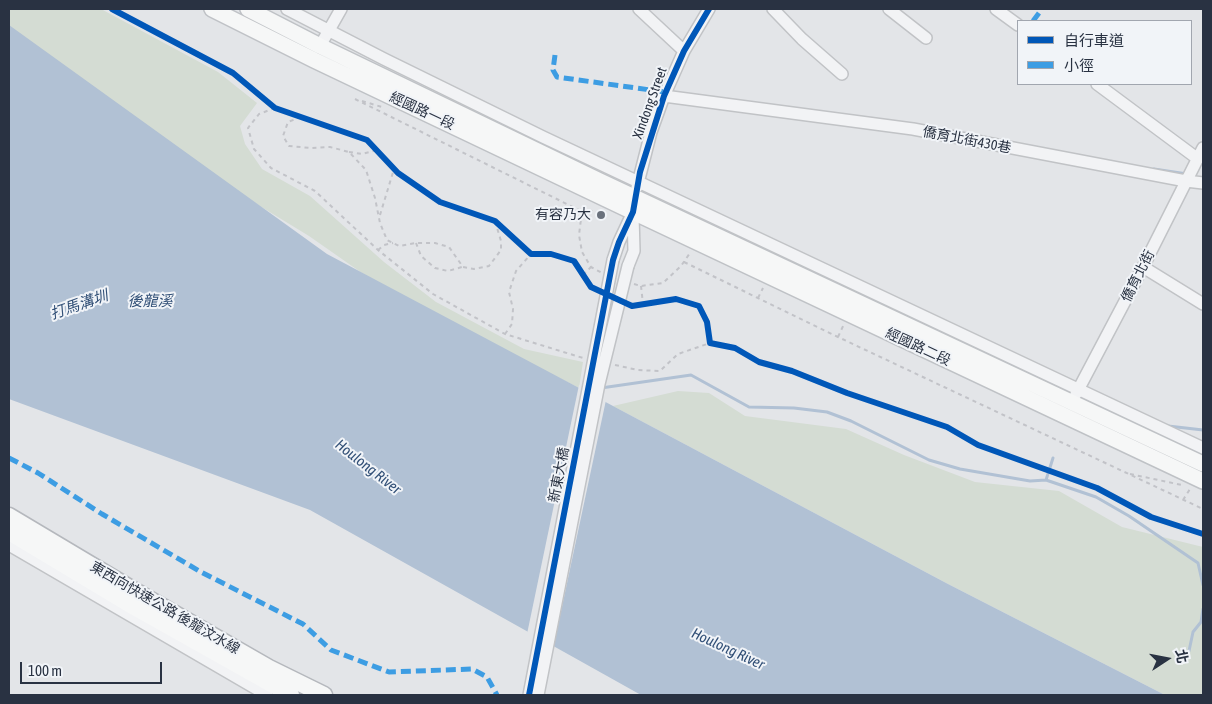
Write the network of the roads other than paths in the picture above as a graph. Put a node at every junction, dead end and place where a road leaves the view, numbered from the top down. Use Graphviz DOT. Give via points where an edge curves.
graph roads {
  1 [pos="212,9"];
  2 [pos="248,9"];
  3 [pos="287,9"];
  4 [pos="341,9"];
  5 [pos="639,9"];
  6 [pos="709,9"];
  7 [pos="773,9"];
  8 [pos="889,9"];
  9 [pos="996,9"];
  10 [pos="1017,24"];
  11 [pos="328,30"];
  12 [pos="926,38"];
  13 [pos="320,46"];
  14 [pos="684,51"];
  15 [pos="842,74"];
  16 [pos="1098,85"];
  17 [pos="664,96"];
  18 [pos="1203,148"];
  19 [pos="1198,159"];
  20 [pos="639,181"];
  21 [pos="1186,181"];
  22 [pos="1203,183"];
  23 [pos="635,196"];
  24 [pos="633,212"];
  25 [pos="1143,267"];
  26 [pos="1203,304"];
  27 [pos="1079,388"];
  28 [pos="1071,402"];
  29 [pos="1203,448"];
  30 [pos="1203,464"];
  31 [pos="1197,484"];
  32 [pos="9,516"];
  33 [pos="9,532"];
  34 [pos="9,545"];
  35 [pos="267,695"];
  36 [pos="291,695"];
  37 [pos="324,695"];
  38 [pos="529,695"];
  39 [pos="538,695"];
  1 -- 24 [label="main road, 經國路一段"];
  2 -- 13 [label="main road, 經國路一段"];
  3 -- 11 [label="street"];
  4 -- 11 [label="street"];
  5 -- 14 [label="street"];
  6 -- 14 [label="street, Xindong Street"];
  7 -- 15 [label="street"];
  8 -- 12 [label="street"];
  9 -- 10 [label="street"];
  11 -- 13 [label="street"];
  11 -- 20 [label="street"];
  13 -- 23 [label="main road, 經國路一段"];
  14 -- 17 [label="street, Xindong Street"];
  16 -- 19 [label="street"];
  17 -- 20 [label="street, Xindong Street"];
  17 -- 21 [label="street, 僑育北街430巷" via="913,129"];
  18 -- 19 [label="street, 僑育北街"];
  19 -- 21 [label="street, 僑育北街"];
  20 -- 23 [label="street, Xindong Street"];
  20 -- 27 [label="street"];
  21 -- 22 [label="street, 僑育北街430巷"];
  21 -- 25 [label="street, 僑育北街"];
  23 -- 24 [label="street, Xindong Street"];
  23 -- 28 [label="main road, 經國路二段"];
  24 -- 31 [label="main road, 經國路二段"];
  24 -- 38 [label="street, 新東大橋, bridge" via="613,260"];
  24 -- 39 [label="street, 新東大橋, bridge" via="634,251 599,384"];
  25 -- 26 [label="street"];
  25 -- 27 [label="street, 僑育北街"];
  27 -- 28 [label="street, 僑育北街"];
  27 -- 29 [label="street"];
  28 -- 30 [label="main road, 經國路二段"];
  32 -- 37 [label="highway, 東西向快速公路 後龍汶水線" via="261,663"];
  33 -- 36 [label="highway, 東西向快速公路 後龍汶水線"];
  34 -- 35 [label="street"];
}
